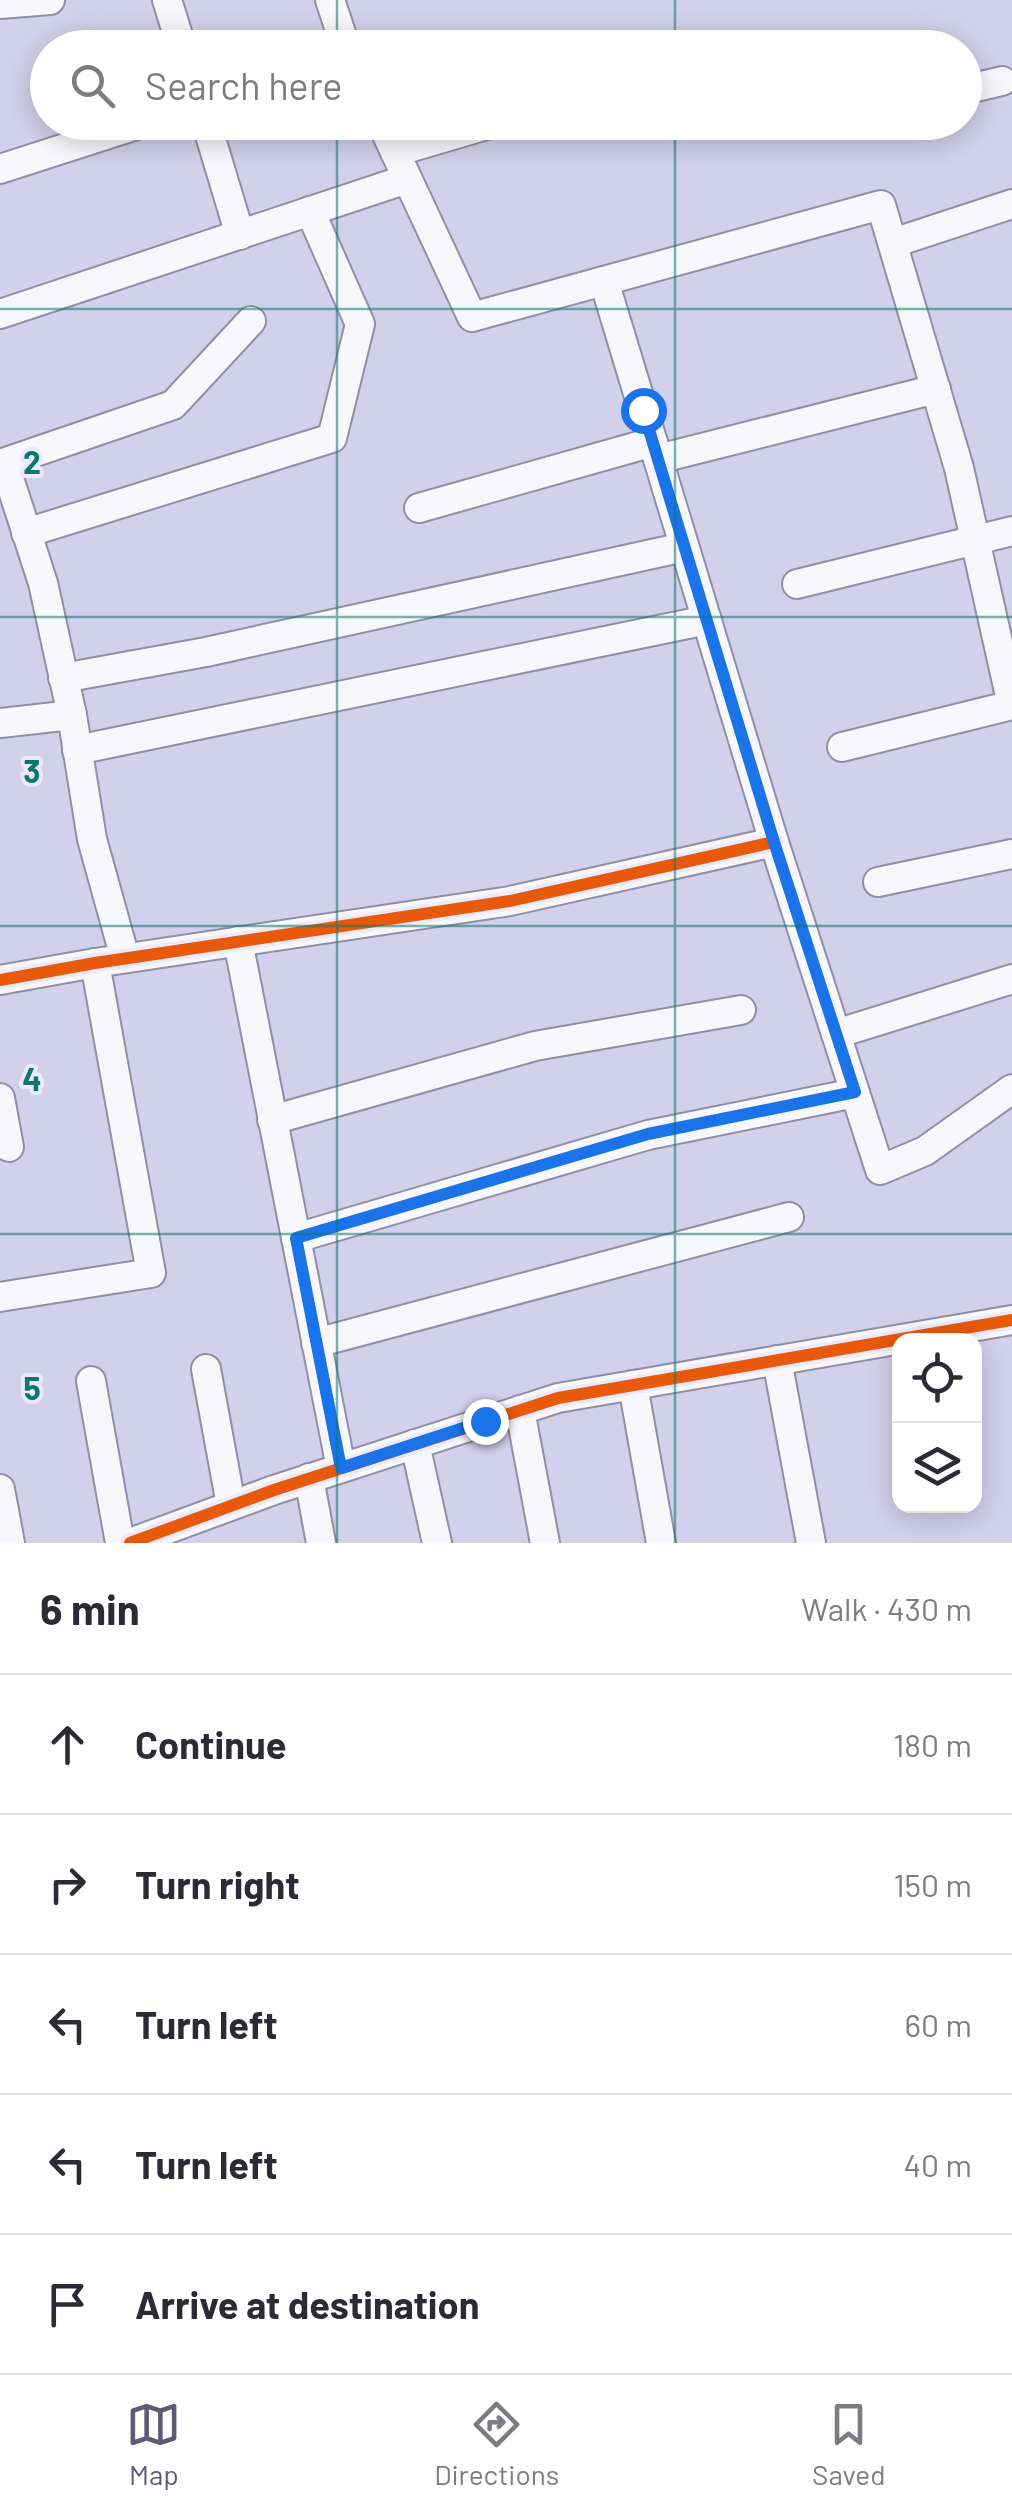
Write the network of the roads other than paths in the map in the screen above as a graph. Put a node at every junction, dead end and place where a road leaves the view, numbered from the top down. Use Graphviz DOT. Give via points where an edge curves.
graph roads {
  1 [pos="50,0"];
  2 [pos="167,0"];
  3 [pos="330,0"];
  4 [pos="0,4"];
  5 [pos="176,30"];
  6 [pos="340,30"];
  7 [pos="1002,80"];
  8 [pos="982,85"];
  9 [pos="90,140"];
  10 [pos="211,140"];
  11 [pos="389,140"];
  12 [pos="435,140"];
  13 [pos="394,152"];
  14 [pos="0,169"];
  15 [pos="407,179"];
  16 [pos="1009,211"];
  17 [pos="310,212"];
  18 [pos="240,234"];
  19 [pos="893,243"];
  20 [pos="604,281"];
  21 [pos="0,314"];
  22 [pos="250,321"];
  23 [pos="936,389"];
  24 [pos="655,451"];
  25 [pos="2,464"];
  26 [pos="419,508"];
  27 [pos="1012,531"];
  28 [pos="26,533"];
  29 [pos="975,540"];
  30 [pos="684,547"];
  31 [pos="797,584"];
  32 [pos="707,620"];
  33 [pos="63,678"];
  34 [pos="1012,705"];
  35 [pos="72,715"];
  36 [pos="0,723"];
  37 [pos="842,747"];
  38 [pos="77,750"];
  39 [pos="774,842"];
  40 [pos="1012,854"];
  41 [pos="878,882"];
  42 [pos="238,942"];
  43 [pos="125,958"];
  44 [pos="95,963"];
  45 [pos="0,980"];
  46 [pos="1012,980"];
  47 [pos="740,1010"];
  48 [pos="836,1034"];
  49 [pos="1012,1089"];
  50 [pos="855,1092"];
  51 [pos="0,1098"];
  52 [pos="272,1120"];
  53 [pos="9,1147"];
  54 [pos="789,1217"];
  55 [pos="296,1238"];
  56 [pos="0,1298"];
  57 [pos="1012,1320"];
  58 [pos="316,1342"];
  59 [pos="777,1360"];
  60 [pos="206,1369"];
  61 [pos="91,1381"];
  62 [pos="633,1385"];
  63 [pos="520,1410"];
  64 [pos="415,1444"];
  65 [pos="341,1468"];
  66 [pos="308,1478"];
  67 [pos="0,1489"];
  68 [pos="231,1506"];
  69 [pos="193,1532"];
  70 [pos="10,1543"];
  71 [pos="120,1543"];
  72 [pos="130,1543"];
  73 [pos="320,1543"];
  74 [pos="437,1543"];
  75 [pos="544,1543"];
  76 [pos="661,1543"];
  77 [pos="810,1543"];
  1 -- 4 [label="street"];
  2 -- 5 [label="street"];
  3 -- 6 [label="street"];
  7 -- 8 [label="street"];
  9 -- 14 [label="street"];
  10 -- 18 [label="street"];
  11 -- 13 [label="street"];
  12 -- 13 [label="street"];
  13 -- 15 [label="street"];
  15 -- 17 [label="street"];
  15 -- 20 [label="street" via="472,317"];
  16 -- 19 [label="street"];
  17 -- 18 [label="street"];
  17 -- 28 [label="street" via="360,324 332,438"];
  18 -- 21 [label="street"];
  19 -- 20 [label="street" via="881,204"];
  19 -- 23 [label="street"];
  20 -- 24 [label="street"];
  22 -- 25 [label="street" via="172,405"];
  23 -- 24 [label="street"];
  23 -- 29 [label="street"];
  24 -- 26 [label="street"];
  24 -- 30 [label="street"];
  25 -- 28 [label="street"];
  27 -- 29 [label="street"];
  28 -- 33 [label="street"];
  29 -- 31 [label="street"];
  29 -- 34 [label="street"];
  30 -- 32 [label="street"];
  30 -- 33 [label="street"];
  32 -- 38 [label="street"];
  32 -- 39 [label="street"];
  33 -- 35 [label="street"];
  34 -- 37 [label="street"];
  35 -- 36 [label="street"];
  35 -- 38 [label="street"];
  38 -- 43 [label="street" via="92,839"];
  39 -- 42 [label="street" via="510,901"];
  39 -- 48 [label="street"];
  40 -- 41 [label="street"];
  42 -- 43 [label="street"];
  42 -- 52 [label="street"];
  43 -- 44 [label="street"];
  44 -- 45 [label="street"];
  44 -- 56 [label="street" via="151,1272"];
  46 -- 48 [label="street"];
  47 -- 52 [label="street" via="535,1046"];
  48 -- 50 [label="street"];
  49 -- 50 [label="street" via="925,1151 880,1170"];
  50 -- 55 [label="street" via="648,1134"];
  51 -- 53 [label="street"];
  52 -- 55 [label="street"];
  54 -- 58 [label="street"];
  55 -- 58 [label="street"];
  57 -- 59 [label="street"];
  58 -- 65 [label="street"];
  59 -- 62 [label="street"];
  59 -- 77 [label="street"];
  60 -- 68 [label="street"];
  61 -- 71 [label="street"];
  62 -- 63 [label="street"];
  62 -- 76 [label="street"];
  63 -- 64 [label="street"];
  63 -- 75 [label="street"];
  64 -- 65 [label="street"];
  64 -- 74 [label="street"];
  65 -- 66 [label="street"];
  66 -- 68 [label="street"];
  66 -- 73 [label="street"];
  67 -- 70 [label="street"];
  68 -- 69 [label="street"];
  69 -- 72 [label="street"];
}
